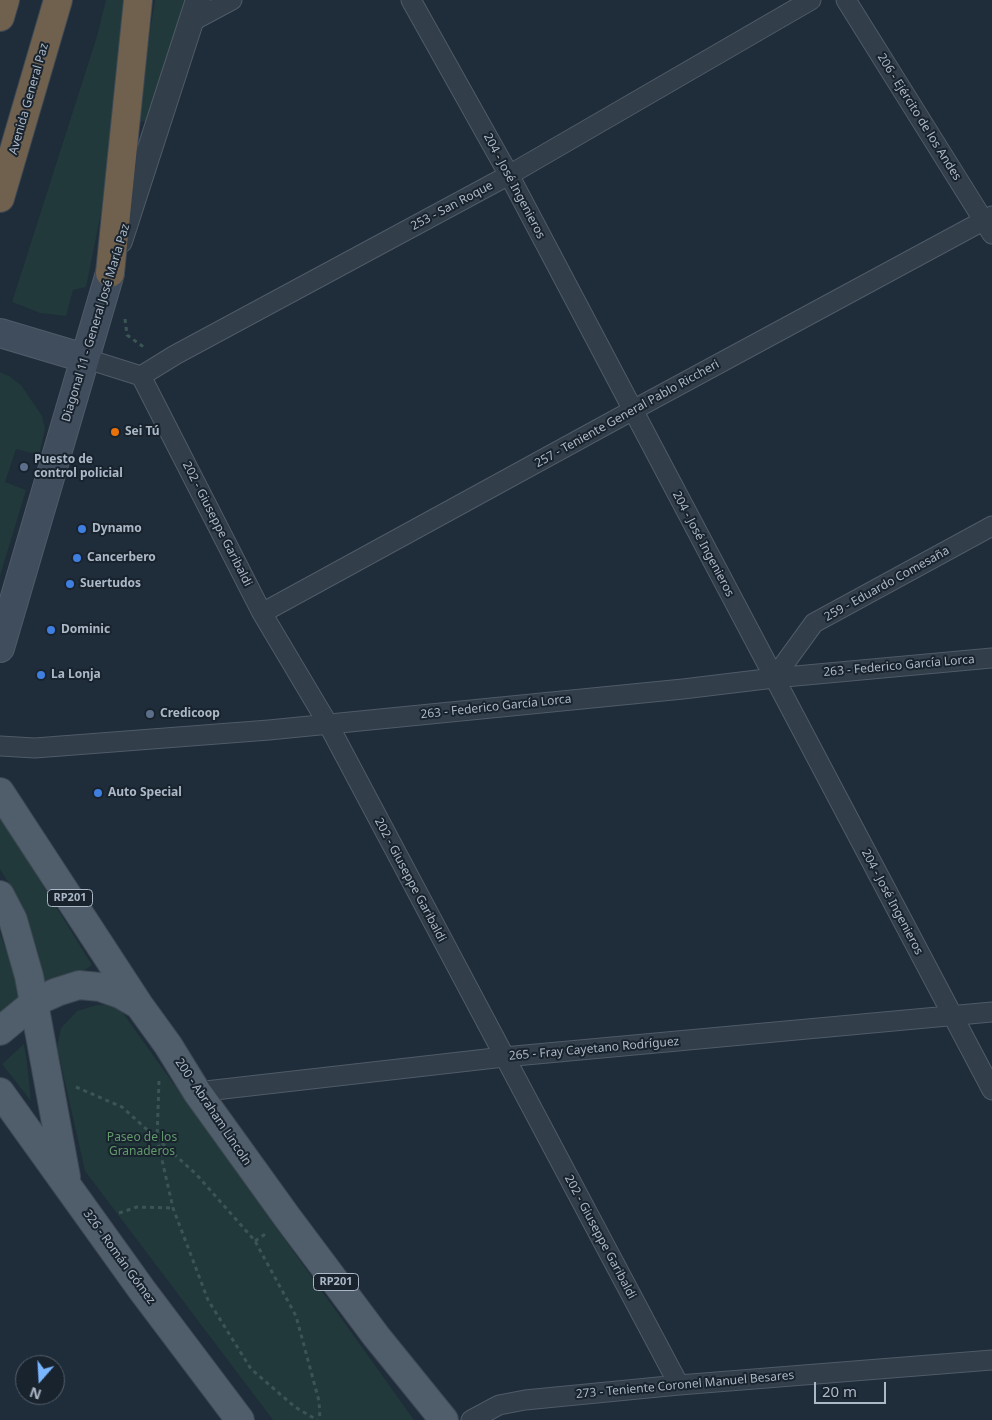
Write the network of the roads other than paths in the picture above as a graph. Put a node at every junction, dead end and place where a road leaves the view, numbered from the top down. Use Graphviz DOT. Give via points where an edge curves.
graph roads {
  1 [pos="5,0"];
  2 [pos="58,0"];
  3 [pos="138,0"];
  4 [pos="232,0"];
  5 [pos="410,0"];
  6 [pos="811,0"];
  7 [pos="846,0"];
  8 [pos="194,11"];
  9 [pos="0,17"];
  10 [pos="509,175"];
  11 [pos="0,198"];
  12 [pos="989,224"];
  13 [pos="110,273"];
  14 [pos="0,333"];
  15 [pos="84,358"];
  16 [pos="141,376"];
  17 [pos="633,410"];
  18 [pos="992,526"];
  19 [pos="262,613"];
  20 [pos="0,648"];
  21 [pos="992,658"];
  22 [pos="774,678"];
  23 [pos="328,724"];
  24 [pos="0,746"];
  25 [pos="0,792"];
  26 [pos="0,895"];
  27 [pos="35,1002"];
  28 [pos="139,1006"];
  29 [pos="992,1012"];
  30 [pos="952,1016"];
  31 [pos="0,1031"];
  32 [pos="504,1057"];
  33 [pos="992,1090"];
  34 [pos="0,1092"];
  35 [pos="197,1092"];
  36 [pos="68,1185"];
  37 [pos="992,1360"];
  38 [pos="679,1385"];
  39 [pos="240,1420"];
  40 [pos="444,1420"];
  41 [pos="471,1420"];
  1 -- 9 [label="highway"];
  2 -- 11 [label="highway, Avenida General Paz"];
  3 -- 13 [label="highway"];
  4 -- 8 [label="street"];
  5 -- 10 [label="street, 204 - José Ingenieros"];
  6 -- 10 [label="street, 253 - San Roque"];
  7 -- 12 [label="street, 206 - Ejército de los Andes"];
  8 -- 13 [label="street, Diagonal 11 - General José María Paz"];
  10 -- 16 [label="street, 253 - San Roque"];
  10 -- 17 [label="street, 204 - José Ingenieros"];
  12 -- 17 [label="street, 257 - Teniente General Pablo Riccheri"];
  13 -- 15 [label="main road, Diagonal 11 - General José María Paz"];
  14 -- 15 [label="main road"];
  15 -- 16 [label="street"];
  15 -- 20 [label="main road, Diagonal 11 - General José María Paz"];
  16 -- 19 [label="street, 202 - Giuseppe Garibaldi"];
  17 -- 19 [label="street, 257 - Teniente General Pablo Riccheri"];
  17 -- 22 [label="street, 204 - José Ingenieros"];
  18 -- 22 [label="street, 259 - Eduardo Comesaña" via="814,623"];
  19 -- 23 [label="street, 202 - Giuseppe Garibaldi"];
  21 -- 22 [label="street, 263 - Federico García Lorca"];
  22 -- 23 [label="street, 263 - Federico García Lorca"];
  22 -- 30 [label="street, 204 - José Ingenieros"];
  23 -- 24 [label="street, 263 - Federico García Lorca" via="54,747"];
  23 -- 32 [label="street, 202 - Giuseppe Garibaldi"];
  25 -- 28 [label="main road, 200 - Abraham Lincoln / RP201"];
  26 -- 27 [label="main road" via="19,937"];
  27 -- 28 [label="main road" via="79,985 100,987 120,994"];
  27 -- 31 [label="main road"];
  27 -- 36 [label="main road"];
  28 -- 35 [label="main road, 200 - Abraham Lincoln / RP201"];
  29 -- 30 [label="street, 265 - Fray Cayetano Rodríguez"];
  30 -- 32 [label="street, 265 - Fray Cayetano Rodríguez"];
  30 -- 33 [label="street, 204 - José Ingenieros"];
  32 -- 35 [label="street, 265 - Fray Cayetano Rodríguez"];
  32 -- 38 [label="street, 202 - Giuseppe Garibaldi"];
  34 -- 36 [label="main road, 326 - Román Gómez"];
  35 -- 40 [label="main road, 200 - Abraham Lincoln / RP201" via="376,1336"];
  36 -- 39 [label="main road, 326 - Román Gómez"];
  37 -- 38 [label="street, 273 - Teniente Coronel Manuel Besares"];
  38 -- 41 [label="street, 273 - Teniente Coronel Manuel Besares" via="525,1400 499,1405"];
}
